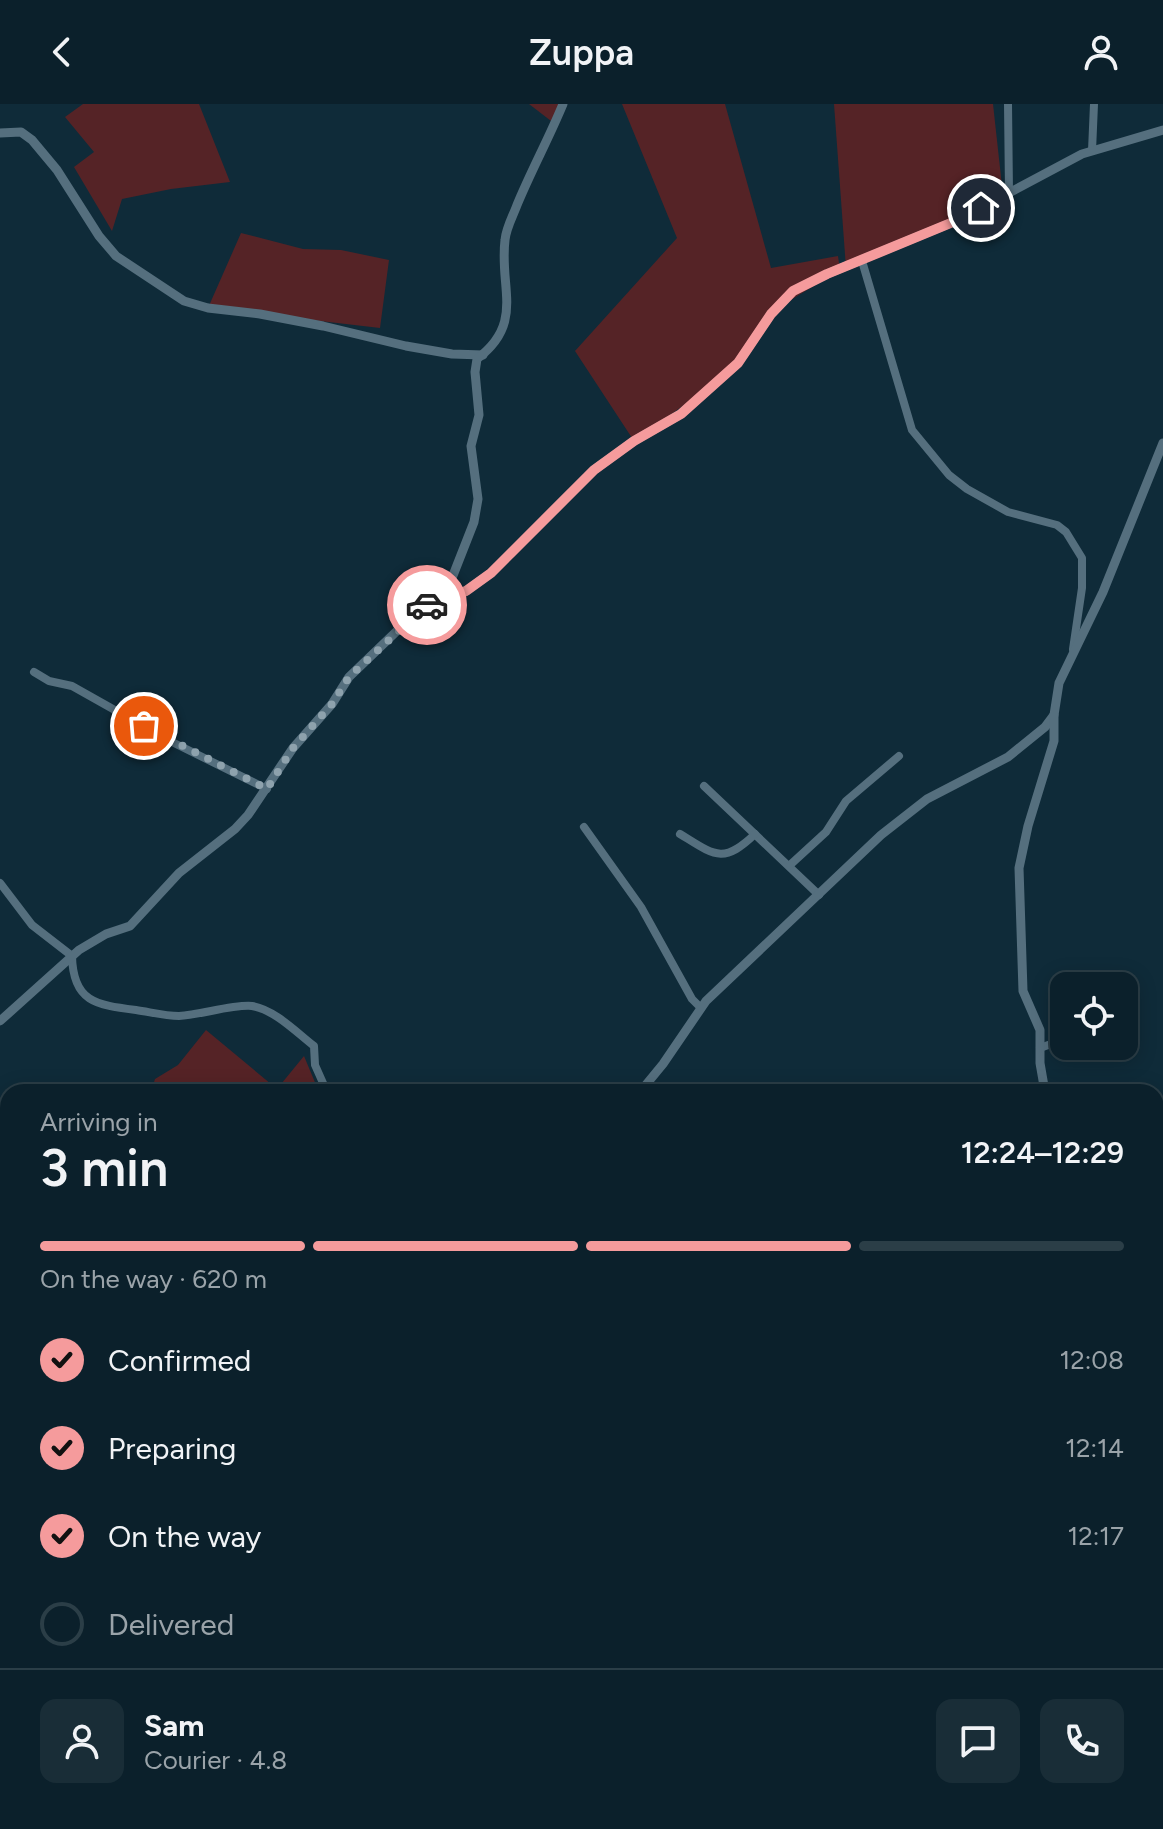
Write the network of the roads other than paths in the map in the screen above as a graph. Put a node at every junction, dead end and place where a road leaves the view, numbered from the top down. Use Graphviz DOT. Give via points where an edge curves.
graph roads {
  1 [pos="563,104"];
  2 [pos="1008,104"];
  3 [pos="1094,104"];
  4 [pos="1163,130"];
  5 [pos="0,133"];
  6 [pos="1092,151"];
  7 [pos="1009,192"];
  8 [pos="862,261"];
  9 [pos="483,355"];
  10 [pos="1163,443"];
  11 [pos="423,607"];
  12 [pos="1073,650"];
  13 [pos="34,672"];
  14 [pos="1054,715"];
  15 [pos="899,756"];
  16 [pos="704,786"];
  17 [pos="267,789"];
  18 [pos="584,827"];
  19 [pos="680,834"];
  20 [pos="755,834"];
  21 [pos="790,865"];
  22 [pos="0,883"];
  23 [pos="819,895"];
  24 [pos="72,956"];
  25 [pos="701,1008"];
  26 [pos="1,1018"];
  27 [pos="1050,1044"];
  28 [pos="1040,1048"];
  29 [pos="323,1084"];
  30 [pos="647,1084"];
  31 [pos="1044,1084"];
  1 -- 9 [label="street" via="505,238 506,319"];
  2 -- 7 [label="street"];
  3 -- 6 [label="street"];
  4 -- 6 [label="street"];
  5 -- 9 [label="street" via="21,132 32,140 116,256 184,301 406,346"];
  6 -- 7 [label="street"];
  7 -- 8 [label="street"];
  8 -- 11 [label="street" via="793,291 738,363 681,414 594,470 491,573 466,591"];
  8 -- 12 [label="street" via="912,430 967,489 1008,512 1057,525 1082,558"];
  9 -- 11 [label="street" via="475,372 479,415 471,446 478,499 474,522 452,578"];
  10 -- 12 [label="street" via="1103,592"];
  11 -- 17 [label="street" via="349,677"];
  12 -- 14 [label="street" via="1059,683"];
  13 -- 17 [label="street" via="72,686"];
  14 -- 23 [label="street" via="1008,757 927,799"];
  14 -- 28 [label="street" via="1054,741 1019,868 1023,991 1040,1030"];
  15 -- 21 [label="street" via="846,801 826,832"];
  16 -- 20 [label="street"];
  17 -- 24 [label="street" via="235,829 179,873 130,926"];
  18 -- 25 [label="street" via="641,907"];
  19 -- 20 [label="street" via="714,855 738,851"];
  20 -- 21 [label="street"];
  21 -- 23 [label="street"];
  22 -- 24 [label="street" via="32,925"];
  23 -- 25 [label="street"];
  24 -- 26 [label="street"];
  24 -- 29 [label="street" via="77,987 88,999 112,1008 177,1016 252,1006 278,1017 314,1046"];
  25 -- 30 [label="street"];
  27 -- 28 [label="street"];
  28 -- 31 [label="street"];
}
